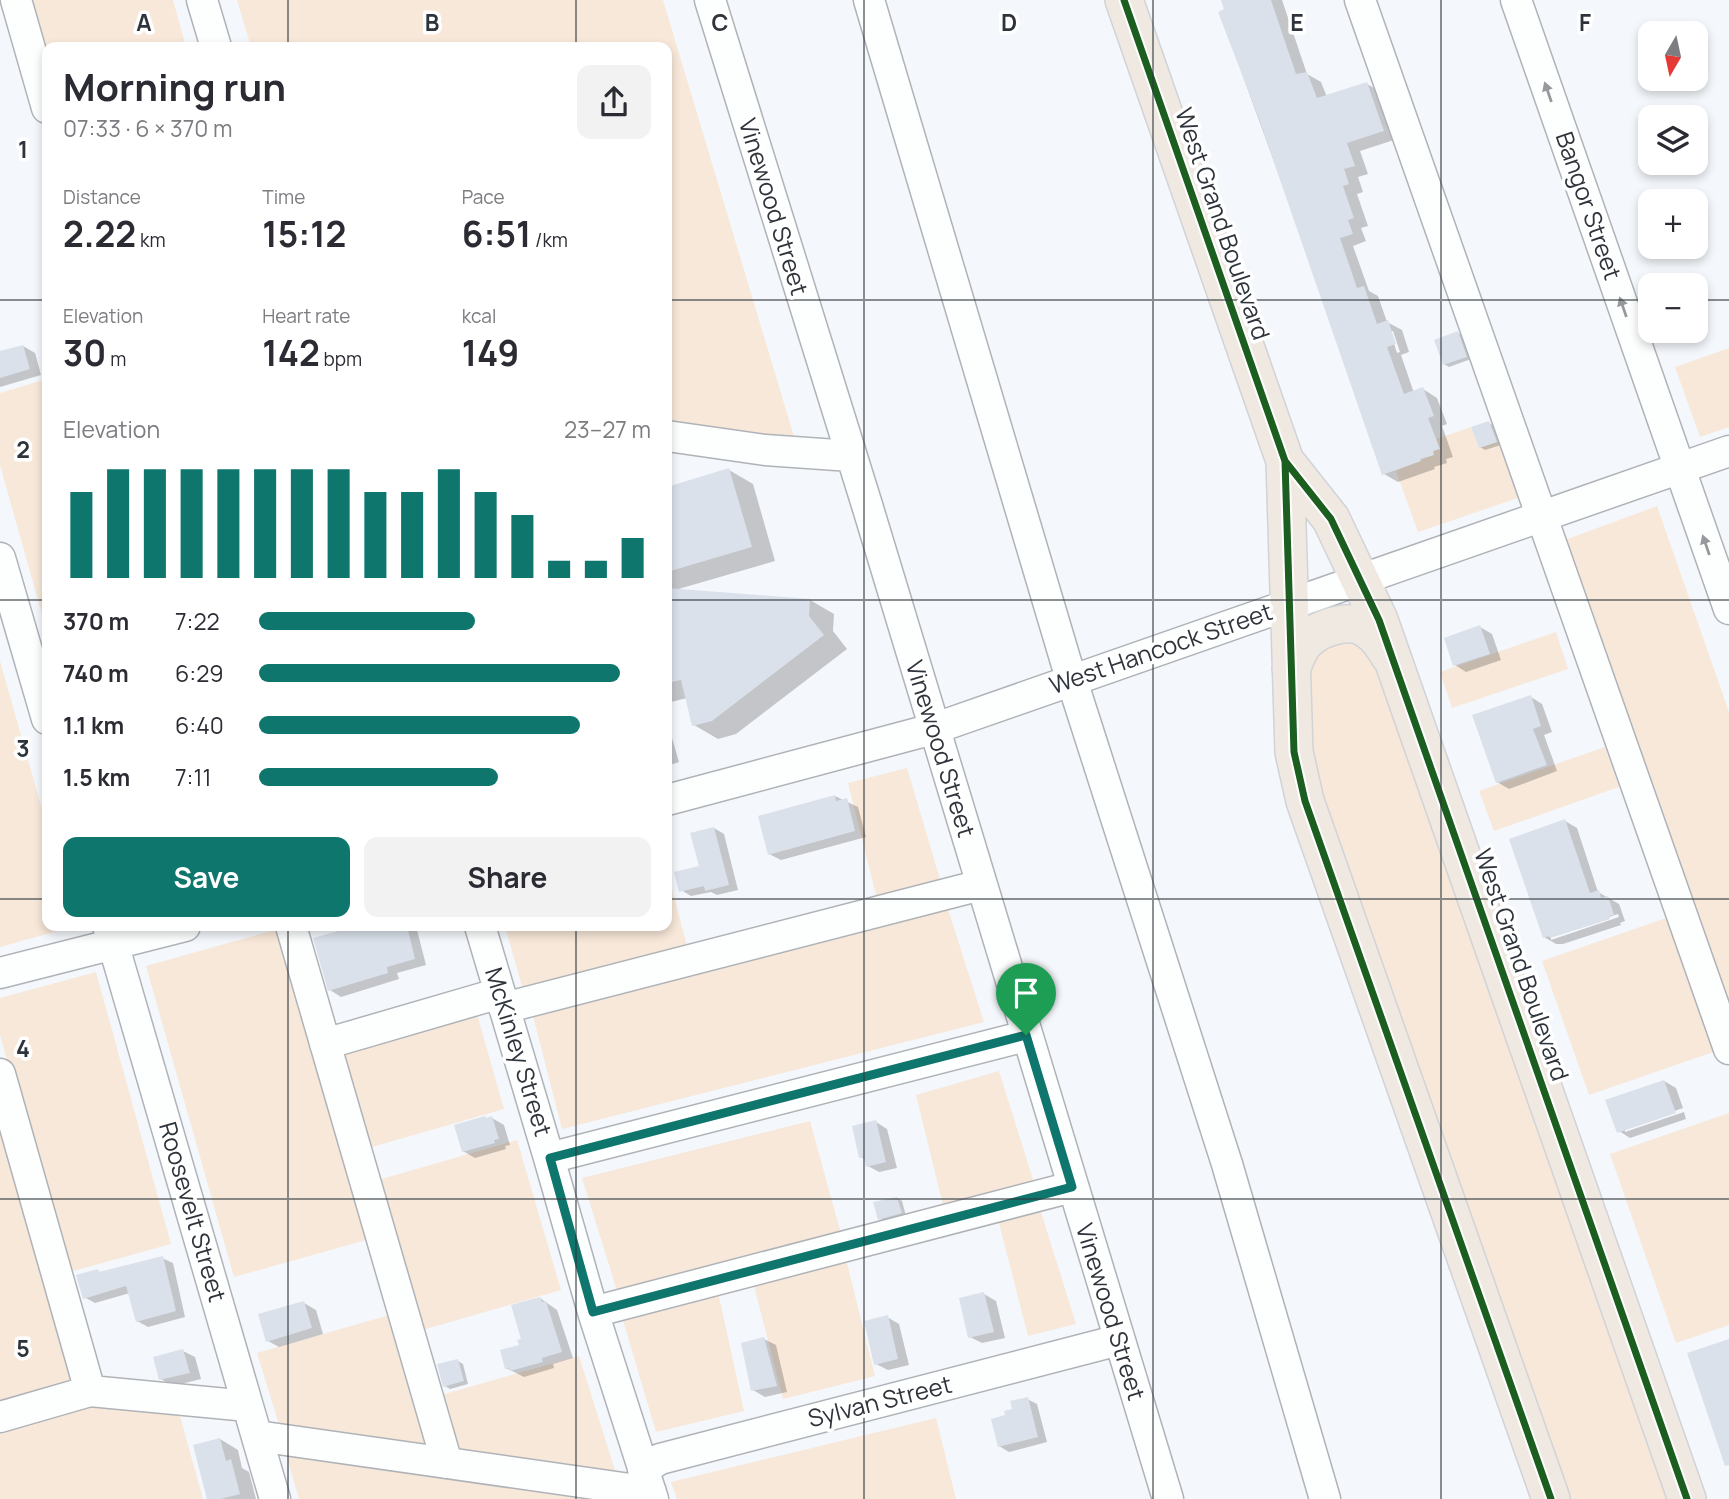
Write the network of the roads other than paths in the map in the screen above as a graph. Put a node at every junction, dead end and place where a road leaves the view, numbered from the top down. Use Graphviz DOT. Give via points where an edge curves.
graph roads {
  1 [pos="16,0"];
  2 [pos="202,0"];
  3 [pos="710,0"];
  4 [pos="869,0"];
  5 [pos="1124,0"];
  6 [pos="1360,0"];
  7 [pos="1516,0"];
  8 [pos="215,42"];
  9 [pos="42,90"];
  10 [pos="672,437"];
  11 [pos="1729,451"];
  12 [pos="851,456"];
  13 [pos="1285,461"];
  14 [pos="1680,468"];
  15 [pos="1541,517"];
  16 [pos="0,558"];
  17 [pos="1360,580"];
  18 [pos="1289,605"];
  19 [pos="1729,609"];
  20 [pos="1396,665"];
  21 [pos="1291,669"];
  22 [pos="1072,681"];
  23 [pos="42,702"];
  24 [pos="933,729"];
  25 [pos="672,799"];
  26 [pos="981,886"];
  27 [pos="143,931"];
  28 [pos="292,931"];
  29 [pos="481,931"];
  30 [pos="110,935"];
  31 [pos="0,973"];
  32 [pos="502,1001"];
  33 [pos="1026,1035"];
  34 [pos="325,1044"];
  35 [pos="1729,1049"];
  36 [pos="0,1074"];
  37 [pos="550,1158"];
  38 [pos="1072,1187"];
  39 [pos="593,1312"];
  40 [pos="1119,1340"];
  41 [pos="90,1391"];
  42 [pos="248,1406"];
  43 [pos="0,1418"];
  44 [pos="257,1436"];
  45 [pos="447,1463"];
  46 [pos="649,1487"];
  47 [pos="275,1499"];
  48 [pos="1168,1499"];
  49 [pos="1325,1499"];
  50 [pos="1550,1499"];
  51 [pos="1687,1499"];
  1 -- 9 [label="street"];
  2 -- 8 [label="street"];
  3 -- 12 [label="street, Vinewood Street"];
  4 -- 22 [label="street"];
  5 -- 13 [label="main road, West Grand Boulevard"];
  6 -- 15 [label="street"];
  14 -- 7 [label="street, Bangor Street, one-way"];
  10 -- 12 [label="street"];
  11 -- 14 [label="street, West Hancock Street"];
  12 -- 24 [label="street, Vinewood Street"];
  13 -- 17 [label="main road, West Grand Boulevard" via="1331,519"];
  13 -- 18 [label="main road, West Grand Boulevard"];
  14 -- 15 [label="street, West Hancock Street"];
  19 -- 14 [label="street, Bangor Street, one-way"];
  15 -- 17 [label="street, West Hancock Street"];
  15 -- 35 [label="street"];
  16 -- 23 [label="street"];
  17 -- 18 [label="street, West Hancock Street"];
  17 -- 20 [label="main road, West Grand Boulevard"];
  18 -- 21 [label="main road, West Grand Boulevard"];
  18 -- 22 [label="street, West Hancock Street"];
  20 -- 21 [label="main road" via="1367,628 1348,624 1328,628 1306,641"];
  20 -- 51 [label="main road, West Grand Boulevard"];
  21 -- 50 [label="main road, West Grand Boulevard" via="1294,752 1305,801"];
  22 -- 24 [label="street, West Hancock Street"];
  22 -- 49 [label="street" via="1227,1164"];
  24 -- 25 [label="street, West Hancock Street"];
  24 -- 26 [label="street, Vinewood Street"];
  26 -- 32 [label="street"];
  26 -- 33 [label="street, Vinewood Street"];
  27 -- 30 [label="street"];
  28 -- 34 [label="street"];
  29 -- 32 [label="street, McKinley Street"];
  30 -- 31 [label="street"];
  30 -- 42 [label="street, Roosevelt Street"];
  32 -- 34 [label="street"];
  32 -- 37 [label="street, McKinley Street"];
  33 -- 37 [label="street"];
  33 -- 38 [label="street, Vinewood Street"];
  34 -- 45 [label="street"];
  36 -- 41 [label="street"];
  37 -- 39 [label="street, McKinley Street"];
  38 -- 39 [label="street"];
  38 -- 40 [label="street, Vinewood Street"];
  39 -- 46 [label="street, McKinley Street"];
  40 -- 46 [label="street, Sylvan Street" via="660,1459"];
  40 -- 48 [label="street, Vinewood Street"];
  41 -- 42 [label="street"];
  41 -- 43 [label="street"];
  42 -- 44 [label="street, Roosevelt Street"];
  44 -- 45 [label="street"];
  44 -- 47 [label="street, Roosevelt Street"];
  45 -- 46 [label="street"];
}
